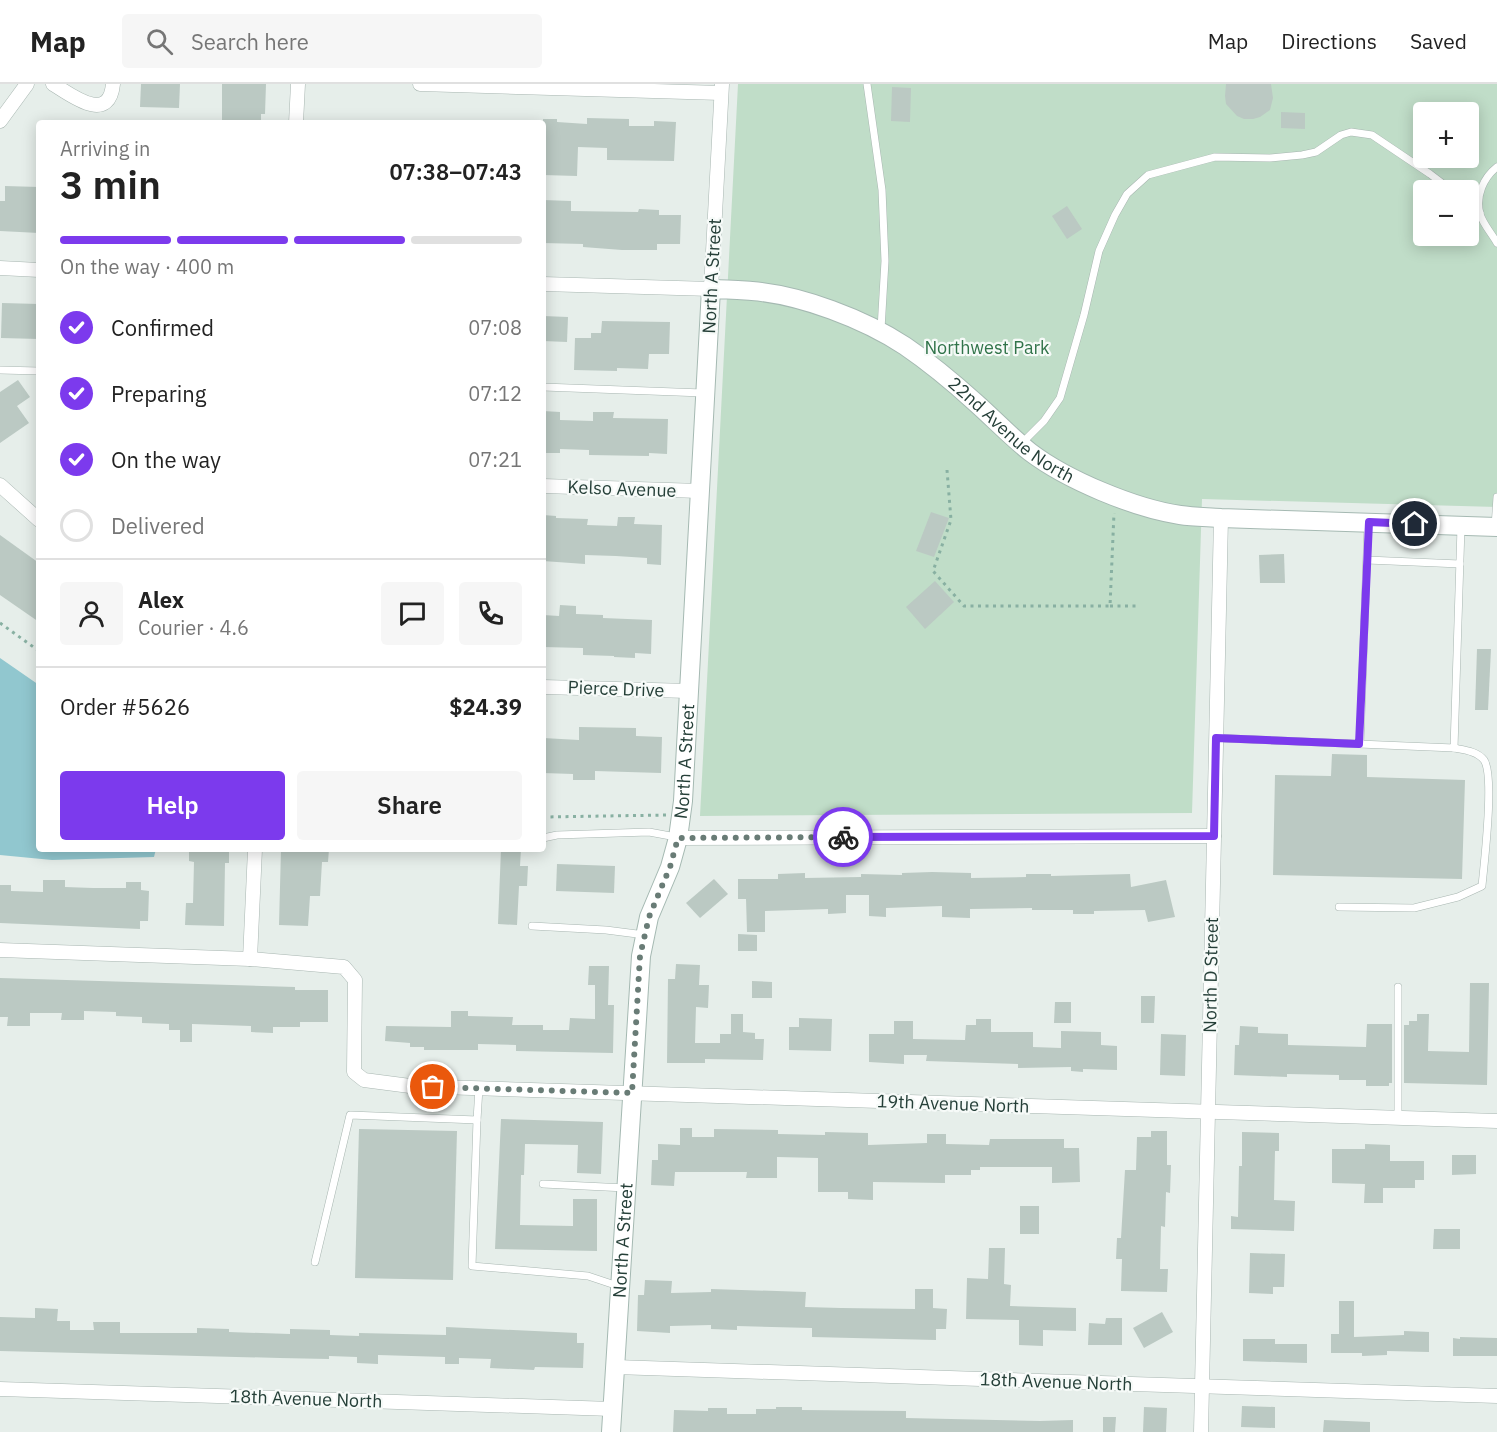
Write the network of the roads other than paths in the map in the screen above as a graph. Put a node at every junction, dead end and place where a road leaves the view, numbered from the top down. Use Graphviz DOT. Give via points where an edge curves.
graph roads {
  1 [pos="27,84"];
  2 [pos="53,84"];
  3 [pos="113,84"];
  4 [pos="298,84"];
  5 [pos="420,84"];
  6 [pos="867,84"];
  7 [pos="722,88"];
  8 [pos="296,120"];
  9 [pos="0,121"];
  10 [pos="1497,167"];
  11 [pos="1437,180"];
  12 [pos="1480,213"];
  13 [pos="1497,243"];
  14 [pos="0,268"];
  15 [pos="36,270"];
  16 [pos="546,284"];
  17 [pos="711,289"];
  18 [pos="881,332"];
  19 [pos="0,370"];
  20 [pos="36,371"];
  21 [pos="546,387"];
  22 [pos="706,393"];
  23 [pos="1021,444"];
  24 [pos="0,485"];
  25 [pos="546,486"];
  26 [pos="700,491"];
  27 [pos="1497,497"];
  28 [pos="36,517"];
  29 [pos="1221,518"];
  30 [pos="1369,522"];
  31 [pos="1461,525"];
  32 [pos="1496,527"];
  33 [pos="1367,560"];
  34 [pos="1460,564"];
  35 [pos="546,687"];
  36 [pos="689,691"];
  37 [pos="1216,738"];
  38 [pos="1359,744"];
  39 [pos="1454,748"];
  40 [pos="1214,836"];
  41 [pos="546,837"];
  42 [pos="678,838"];
  43 [pos="255,852"];
  44 [pos="1339,907"];
  45 [pos="532,926"];
  46 [pos="645,935"];
  47 [pos="0,950"];
  48 [pos="250,959"];
  49 [pos="1398,987"];
  50 [pos="479,1088"];
  51 [pos="632,1093"];
  52 [pos="1208,1112"];
  53 [pos="1398,1118"];
  54 [pos="477,1120"];
  55 [pos="1497,1121"];
  56 [pos="543,1184"];
  57 [pos="626,1188"];
  58 [pos="315,1262"];
  59 [pos="620,1286"];
  60 [pos="615,1367"];
  61 [pos="1202,1386"];
  62 [pos="0,1389"];
  63 [pos="1497,1396"];
  64 [pos="612,1409"];
  65 [pos="611,1432"];
  66 [pos="1201,1432"];
  1 -- 9 [label="street"];
  2 -- 3 [label="street" via="86,105 105,102 112,94"];
  4 -- 8 [label="street"];
  5 -- 7 [label="street"];
  6 -- 18 [label="lane" via="882,190 885,261"];
  7 -- 17 [label="street, North A Street"];
  10 -- 12 [label="lane" via="1480,191"];
  11 -- 23 [label="lane" via="1372,135 1361,132 1341,135 1316,152 1302,155 1215,157 1148,175 1127,194 1099,251 1060,398"];
  12 -- 13 [label="lane"];
  14 -- 15 [label="street"];
  16 -- 17 [label="street, 22nd Avenue North"];
  17 -- 18 [label="street, 22nd Avenue North" via="753,291 801,301"];
  17 -- 22 [label="street, North A Street"];
  18 -- 23 [label="street, 22nd Avenue North" via="941,373"];
  19 -- 20 [label="lane"];
  21 -- 22 [label="lane"];
  22 -- 26 [label="street, North A Street"];
  23 -- 29 [label="street, 22nd Avenue North" via="1081,483 1180,515"];
  24 -- 28 [label="street"];
  25 -- 26 [label="street, Kelso Avenue"];
  26 -- 36 [label="street, North A Street"];
  27 -- 32 [label="lane"];
  29 -- 30 [label="street, 22nd Avenue North"];
  29 -- 37 [label="street, North D Street"];
  30 -- 31 [label="street, 22nd Avenue North"];
  30 -- 33 [label="lane"];
  31 -- 32 [label="street, 22nd Avenue North"];
  31 -- 34 [label="lane"];
  33 -- 34 [label="lane"];
  33 -- 38 [label="lane"];
  34 -- 39 [label="lane"];
  35 -- 36 [label="street, Pierce Drive"];
  36 -- 42 [label="street, North A Street"];
  37 -- 38 [label="lane"];
  37 -- 40 [label="street, North D Street"];
  38 -- 39 [label="lane"];
  39 -- 44 [label="lane" via="1474,753 1484,761 1487,774 1482,886 1458,897 1414,908"];
  40 -- 42 [label="street"];
  40 -- 52 [label="street, North D Street"];
  41 -- 42 [label="lane" via="649,832"];
  42 -- 46 [label="street, North A Street"];
  43 -- 48 [label="street"];
  45 -- 46 [label="lane"];
  46 -- 51 [label="street, North A Street" via="640,956"];
  47 -- 48 [label="street"];
  48 -- 50 [label="street, 19th Avenue North" via="344,967 355,980 354,1072 364,1080"];
  49 -- 53 [label="lane"];
  50 -- 51 [label="street, 19th Avenue North"];
  50 -- 54 [label="lane"];
  51 -- 52 [label="street, 19th Avenue North"];
  51 -- 57 [label="street, North A Street"];
  52 -- 53 [label="street, 19th Avenue North"];
  52 -- 61 [label="street, North D Street"];
  53 -- 55 [label="street, 19th Avenue North"];
  54 -- 58 [label="lane" via="350,1115"];
  54 -- 59 [label="lane" via="472,1266 588,1276"];
  56 -- 57 [label="lane"];
  57 -- 59 [label="street, North A Street"];
  59 -- 60 [label="street, North A Street"];
  60 -- 61 [label="street, 18th Avenue North"];
  60 -- 64 [label="street, North A Street"];
  61 -- 63 [label="street, 18th Avenue North"];
  61 -- 66 [label="street, North D Street"];
  62 -- 64 [label="street, 18th Avenue North"];
  64 -- 65 [label="street, North A Street"];
}
